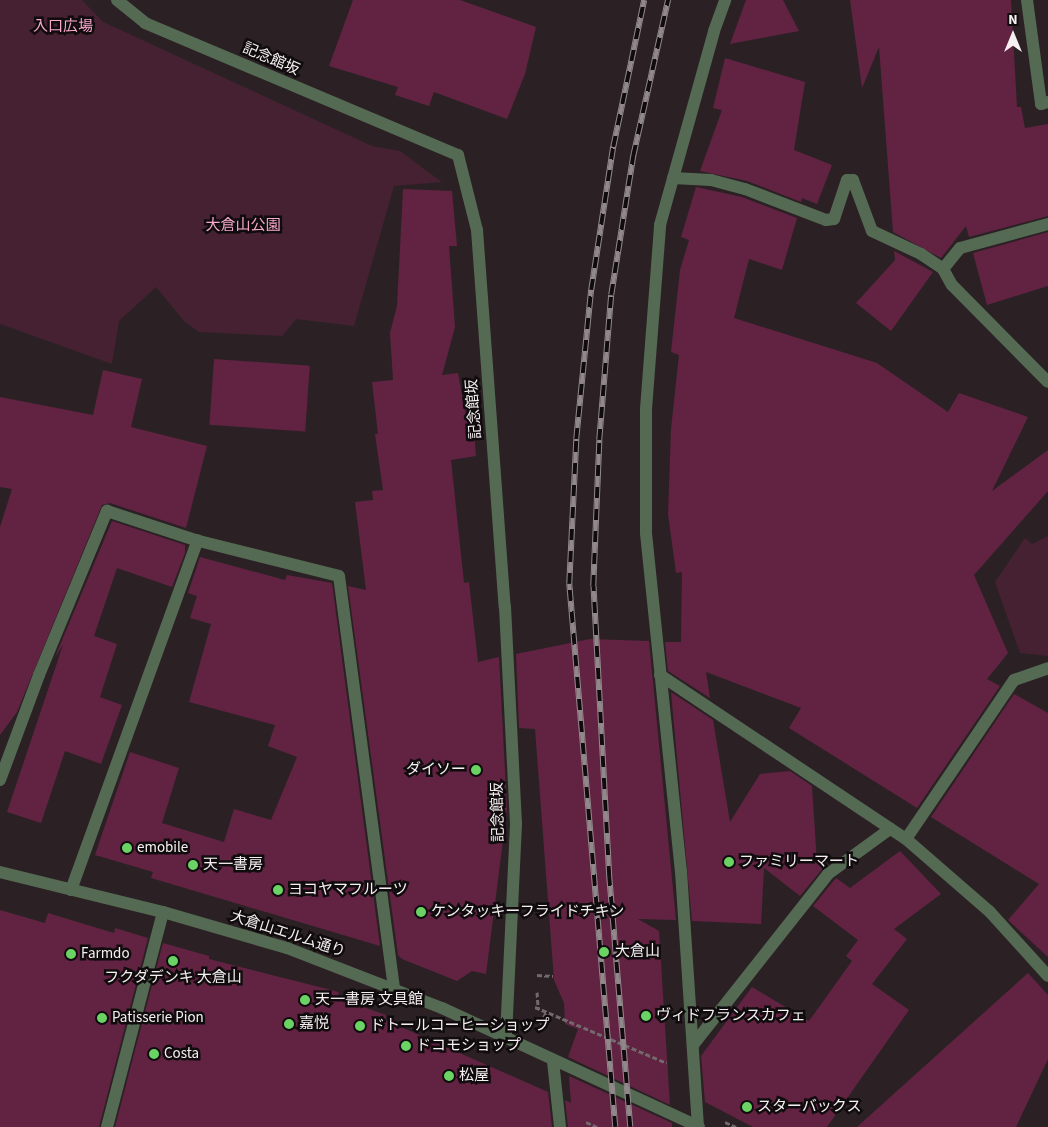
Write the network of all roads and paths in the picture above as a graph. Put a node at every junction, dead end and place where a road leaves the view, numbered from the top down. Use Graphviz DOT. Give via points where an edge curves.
graph roads {
  1 [pos="117,0"];
  2 [pos="725,0"];
  3 [pos="1027,0"];
  4 [pos="1048,102"];
  5 [pos="673,178"];
  6 [pos="1048,224"];
  7 [pos="943,269"];
  8 [pos="1048,382"];
  9 [pos="198,540"];
  10 [pos="1048,668"];
  11 [pos="660,675"];
  12 [pos="0,780"];
  13 [pos="890,829"];
  14 [pos="906,839"];
  15 [pos="0,872"];
  16 [pos="71,890"];
  17 [pos="163,912"];
  18 [pos="553,976"];
  19 [pos="1048,976"];
  20 [pos="394,987"];
  21 [pos="538,1008"];
  22 [pos="506,1038"];
  23 [pos="693,1045"];
  24 [pos="553,1061"];
  25 [pos="558,1106"];
  26 [pos="107,1127"];
  27 [pos="560,1127"];
  28 [pos="597,1127"];
  29 [pos="699,1127"];
  1 -- 22 [label="street, 記念館坂" via="145,23 458,155 477,230 505,607 516,824"];
  2 -- 5 [label="street"];
  3 -- 4 [label="street" via="1041,104"];
  5 -- 7 [label="street" via="711,180 745,189 826,220 834,219 847,180 853,180 872,231 921,254"];
  5 -- 11 [label="street" via="660,225 646,408 646,533"];
  6 -- 7 [label="street" via="960,248"];
  7 -- 8 [label="street" via="952,285"];
  9 -- 12 [label="street" via="107,511 39,675"];
  9 -- 16 [label="street"];
  9 -- 20 [label="street" via="339,576"];
  10 -- 14 [label="street" via="1014,680"];
  11 -- 13 [label="street"];
  11 -- 23 [label="street"];
  13 -- 14 [label="street"];
  13 -- 23 [label="street" via="828,874"];
  14 -- 19 [label="street" via="990,912"];
  15 -- 16 [label="street, 大倉山エルム通り"];
  16 -- 17 [label="street, 大倉山エルム通り"];
  17 -- 20 [label="street, 大倉山エルム通り" via="287,948"];
  17 -- 26 [label="street"];
  18 -- 21 [label="path" via="537,975"];
  20 -- 22 [label="street, 大倉山エルム通り"];
  22 -- 24 [label="street, 大倉山エルム通り"];
  23 -- 29 [label="street"];
  24 -- 25 [label="street"];
  24 -- 29 [label="street, 大倉山エルム通り"];
  25 -- 27 [label="street"];
  25 -- 28 [label="path"];
}
